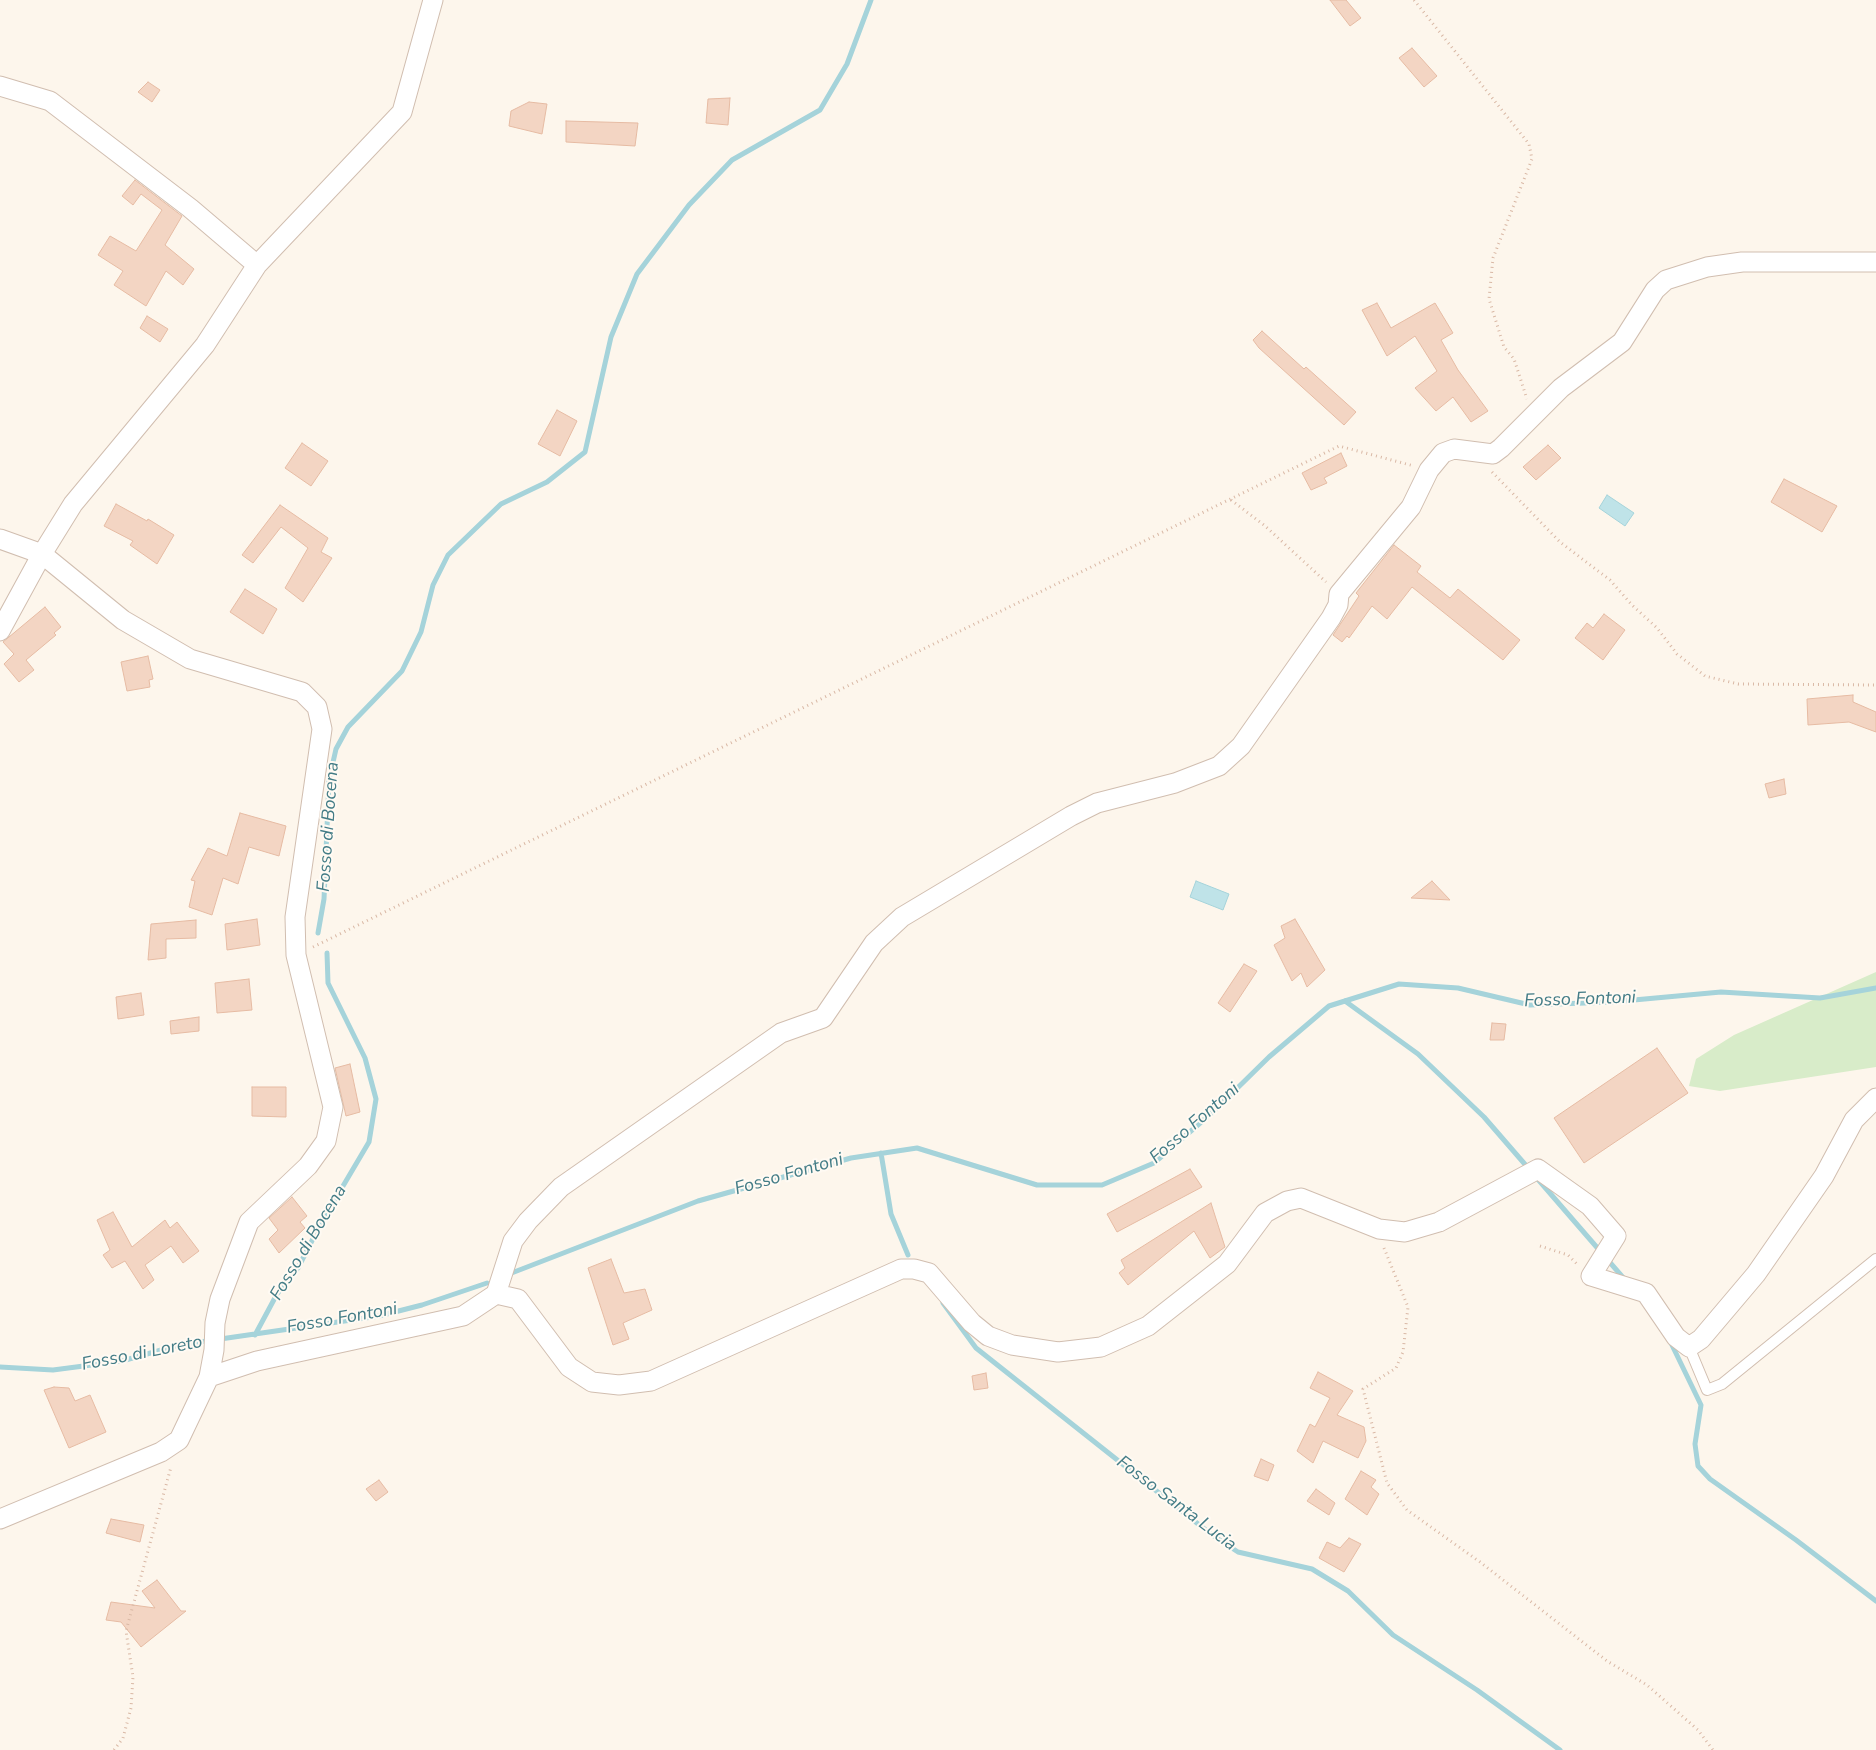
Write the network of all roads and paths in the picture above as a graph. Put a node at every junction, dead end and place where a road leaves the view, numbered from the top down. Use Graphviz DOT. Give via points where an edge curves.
graph roads {
  1 [pos="433,0"];
  2 [pos="1414,0"];
  3 [pos="0,86"];
  4 [pos="1876,262"];
  5 [pos="258,265"];
  6 [pos="1533,416"];
  7 [pos="1429,470"];
  8 [pos="1489,470"];
  9 [pos="1231,500"];
  10 [pos="0,539"];
  11 [pos="42,554"];
  12 [pos="1339,594"];
  13 [pos="0,631"];
  14 [pos="1876,685"];
  15 [pos="296,955"];
  16 [pos="1876,1098"];
  17 [pos="1379,1229"];
  18 [pos="1540,1246"];
  19 [pos="1876,1259"];
  20 [pos="1591,1276"];
  21 [pos="496,1294"];
  22 [pos="1689,1347"];
  23 [pos="209,1377"];
  24 [pos="179,1440"];
  25 [pos="0,1520"];
  26 [pos="114,1750"];
  27 [pos="1713,1750"];
  1 -- 5 [label="street" via="402,112"];
  2 -- 6 [label="path" via="1529,144 1532,159 1493,258 1489,299 1504,347 1514,359"];
  3 -- 5 [label="street" via="50,101 190,208"];
  4 -- 6 [label="street" via="1742,262 1707,267 1666,280 1655,290 1622,342 1561,388"];
  5 -- 11 [label="street" via="205,345 73,504"];
  6 -- 7 [label="street" via="1493,454 1454,449 1444,453"];
  7 -- 9 [label="path" via="1339,446"];
  7 -- 12 [label="street" via="1411,507"];
  8 -- 14 [label="path" via="1560,542 1610,580 1657,628 1677,654 1705,676 1747,684"];
  9 -- 12 [label="path" via="1264,525"];
  9 -- 15 [label="path"];
  10 -- 11 [label="street"];
  11 -- 13 [label="street"];
  11 -- 15 [label="street" via="123,620 190,660 302,692 316,707 322,729 296,917"];
  12 -- 21 [label="street" via="1338,604 1325,626 1241,746 1219,766 1175,783 1097,803 902,917 874,943 823,1018 781,1033 561,1187 528,1220 514,1241"];
  15 -- 23 [label="street" via="333,1106 326,1140 308,1166 249,1222 220,1299"];
  16 -- 22 [label="street" via="1854,1120 1824,1176 1756,1274 1701,1339"];
  17 -- 20 [label="street" via="1406,1232 1439,1222 1538,1169 1590,1206 1616,1236"];
  17 -- 21 [label="street" via="1301,1198 1287,1201 1265,1213 1226,1264 1148,1326 1100,1347 1058,1352 1012,1345 988,1336 972,1323 929,1273 901,1269 651,1381 619,1385 592,1382 569,1367 518,1299"];
  17 -- 27 [label="path" via="1388,1261 1408,1307 1403,1352 1396,1368 1362,1389 1387,1483 1407,1510 1607,1660 1647,1685 1698,1730"];
  18 -- 20 [label="path" via="1568,1255"];
  19 -- 22 [label="lane" via="1722,1384 1706,1390"];
  20 -- 22 [label="street" via="1646,1293 1676,1337"];
  21 -- 23 [label="street" via="463,1316 257,1361"];
  23 -- 24 [label="street"];
  24 -- 25 [label="street" via="161,1452"];
  24 -- 26 [label="path" via="126,1631 132,1708 122,1738"];
}
